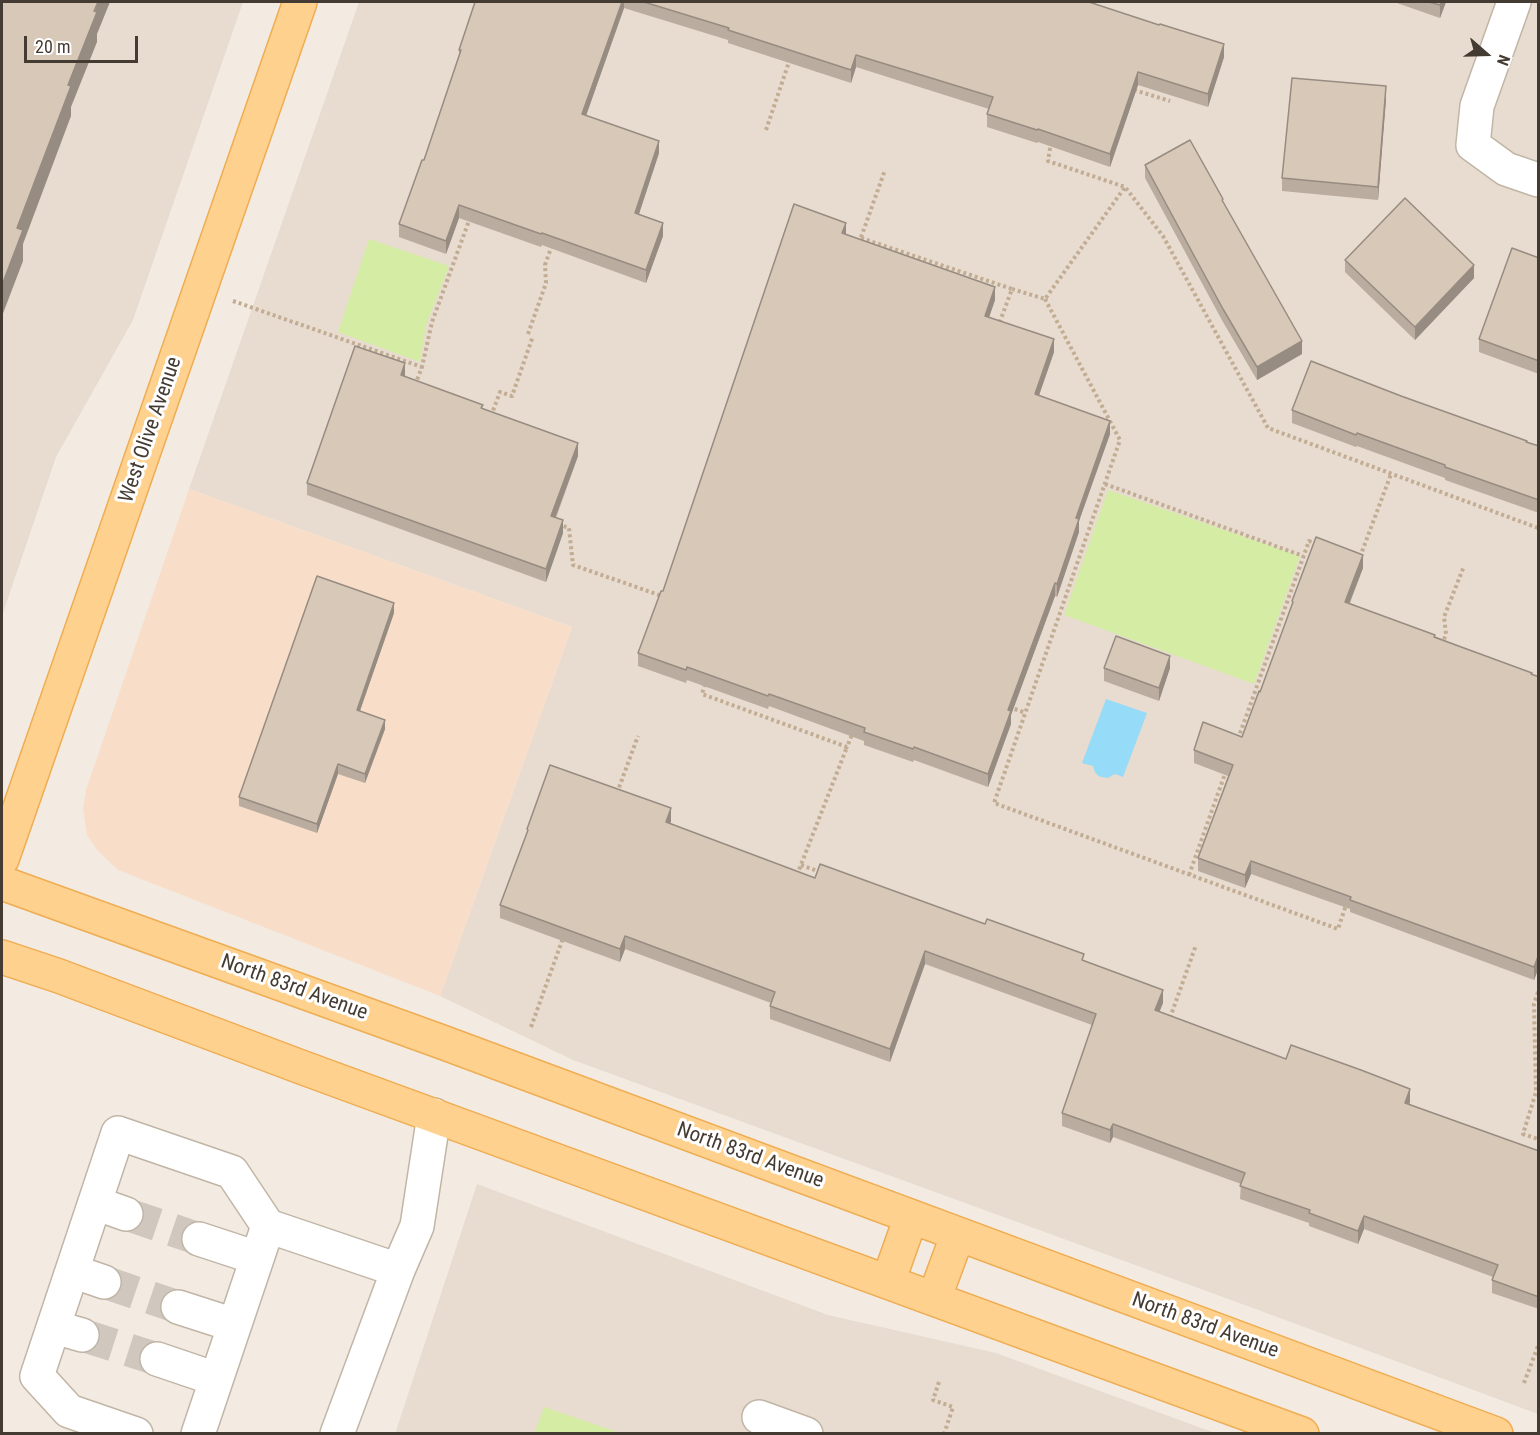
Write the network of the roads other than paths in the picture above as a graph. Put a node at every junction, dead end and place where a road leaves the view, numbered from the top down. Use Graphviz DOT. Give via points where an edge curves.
graph roads {
  1 [pos="300,2"];
  2 [pos="1514,2"];
  3 [pos="1539,180"];
  4 [pos="2,858"];
  5 [pos="2,883"];
  6 [pos="2,957"];
  7 [pos="434,1115"];
  8 [pos="95,1203"];
  9 [pos="126,1214"];
  10 [pos="911,1217"];
  11 [pos="268,1226"];
  12 [pos="958,1234"];
  13 [pos="199,1239"];
  14 [pos="257,1258"];
  15 [pos="398,1270"];
  16 [pos="72,1271"];
  17 [pos="888,1281"];
  18 [pos="104,1282"];
  19 [pos="934,1299"];
  20 [pos="178,1307"];
  21 [pos="234,1325"];
  22 [pos="157,1359"];
  23 [pos="216,1379"];
  24 [pos="759,1417"];
  25 [pos="136,1434"];
  26 [pos="198,1434"];
  27 [pos="337,1434"];
  28 [pos="806,1434"];
  29 [pos="1302,1434"];
  30 [pos="1497,1434"];
  1 -- 4 [label="main road, West Olive Avenue"];
  2 -- 3 [label="street" via="1477,106 1473,145 1506,169"];
  5 -- 10 [label="main road, North 83rd Avenue"];
  6 -- 7 [label="main road"];
  7 -- 15 [label="street" via="417,1226"];
  7 -- 17 [label="main road"];
  8 -- 9 [label="street"];
  8 -- 11 [label="street" via="118,1133 232,1172"];
  8 -- 16 [label="street"];
  10 -- 12 [label="main road, North 83rd Avenue"];
  10 -- 17 [label="main road"];
  11 -- 14 [label="street"];
  11 -- 15 [label="street"];
  12 -- 19 [label="main road"];
  12 -- 30 [label="main road, North 83rd Avenue"];
  13 -- 14 [label="street"];
  14 -- 21 [label="street"];
  15 -- 27 [label="street"];
  16 -- 18 [label="street"];
  16 -- 25 [label="street" via="68,1331 37,1376 69,1411"];
  17 -- 19 [label="main road"];
  19 -- 29 [label="main road"];
  20 -- 21 [label="street"];
  21 -- 23 [label="street"];
  22 -- 23 [label="street"];
  23 -- 26 [label="street"];
  24 -- 28 [label="street"];
}
